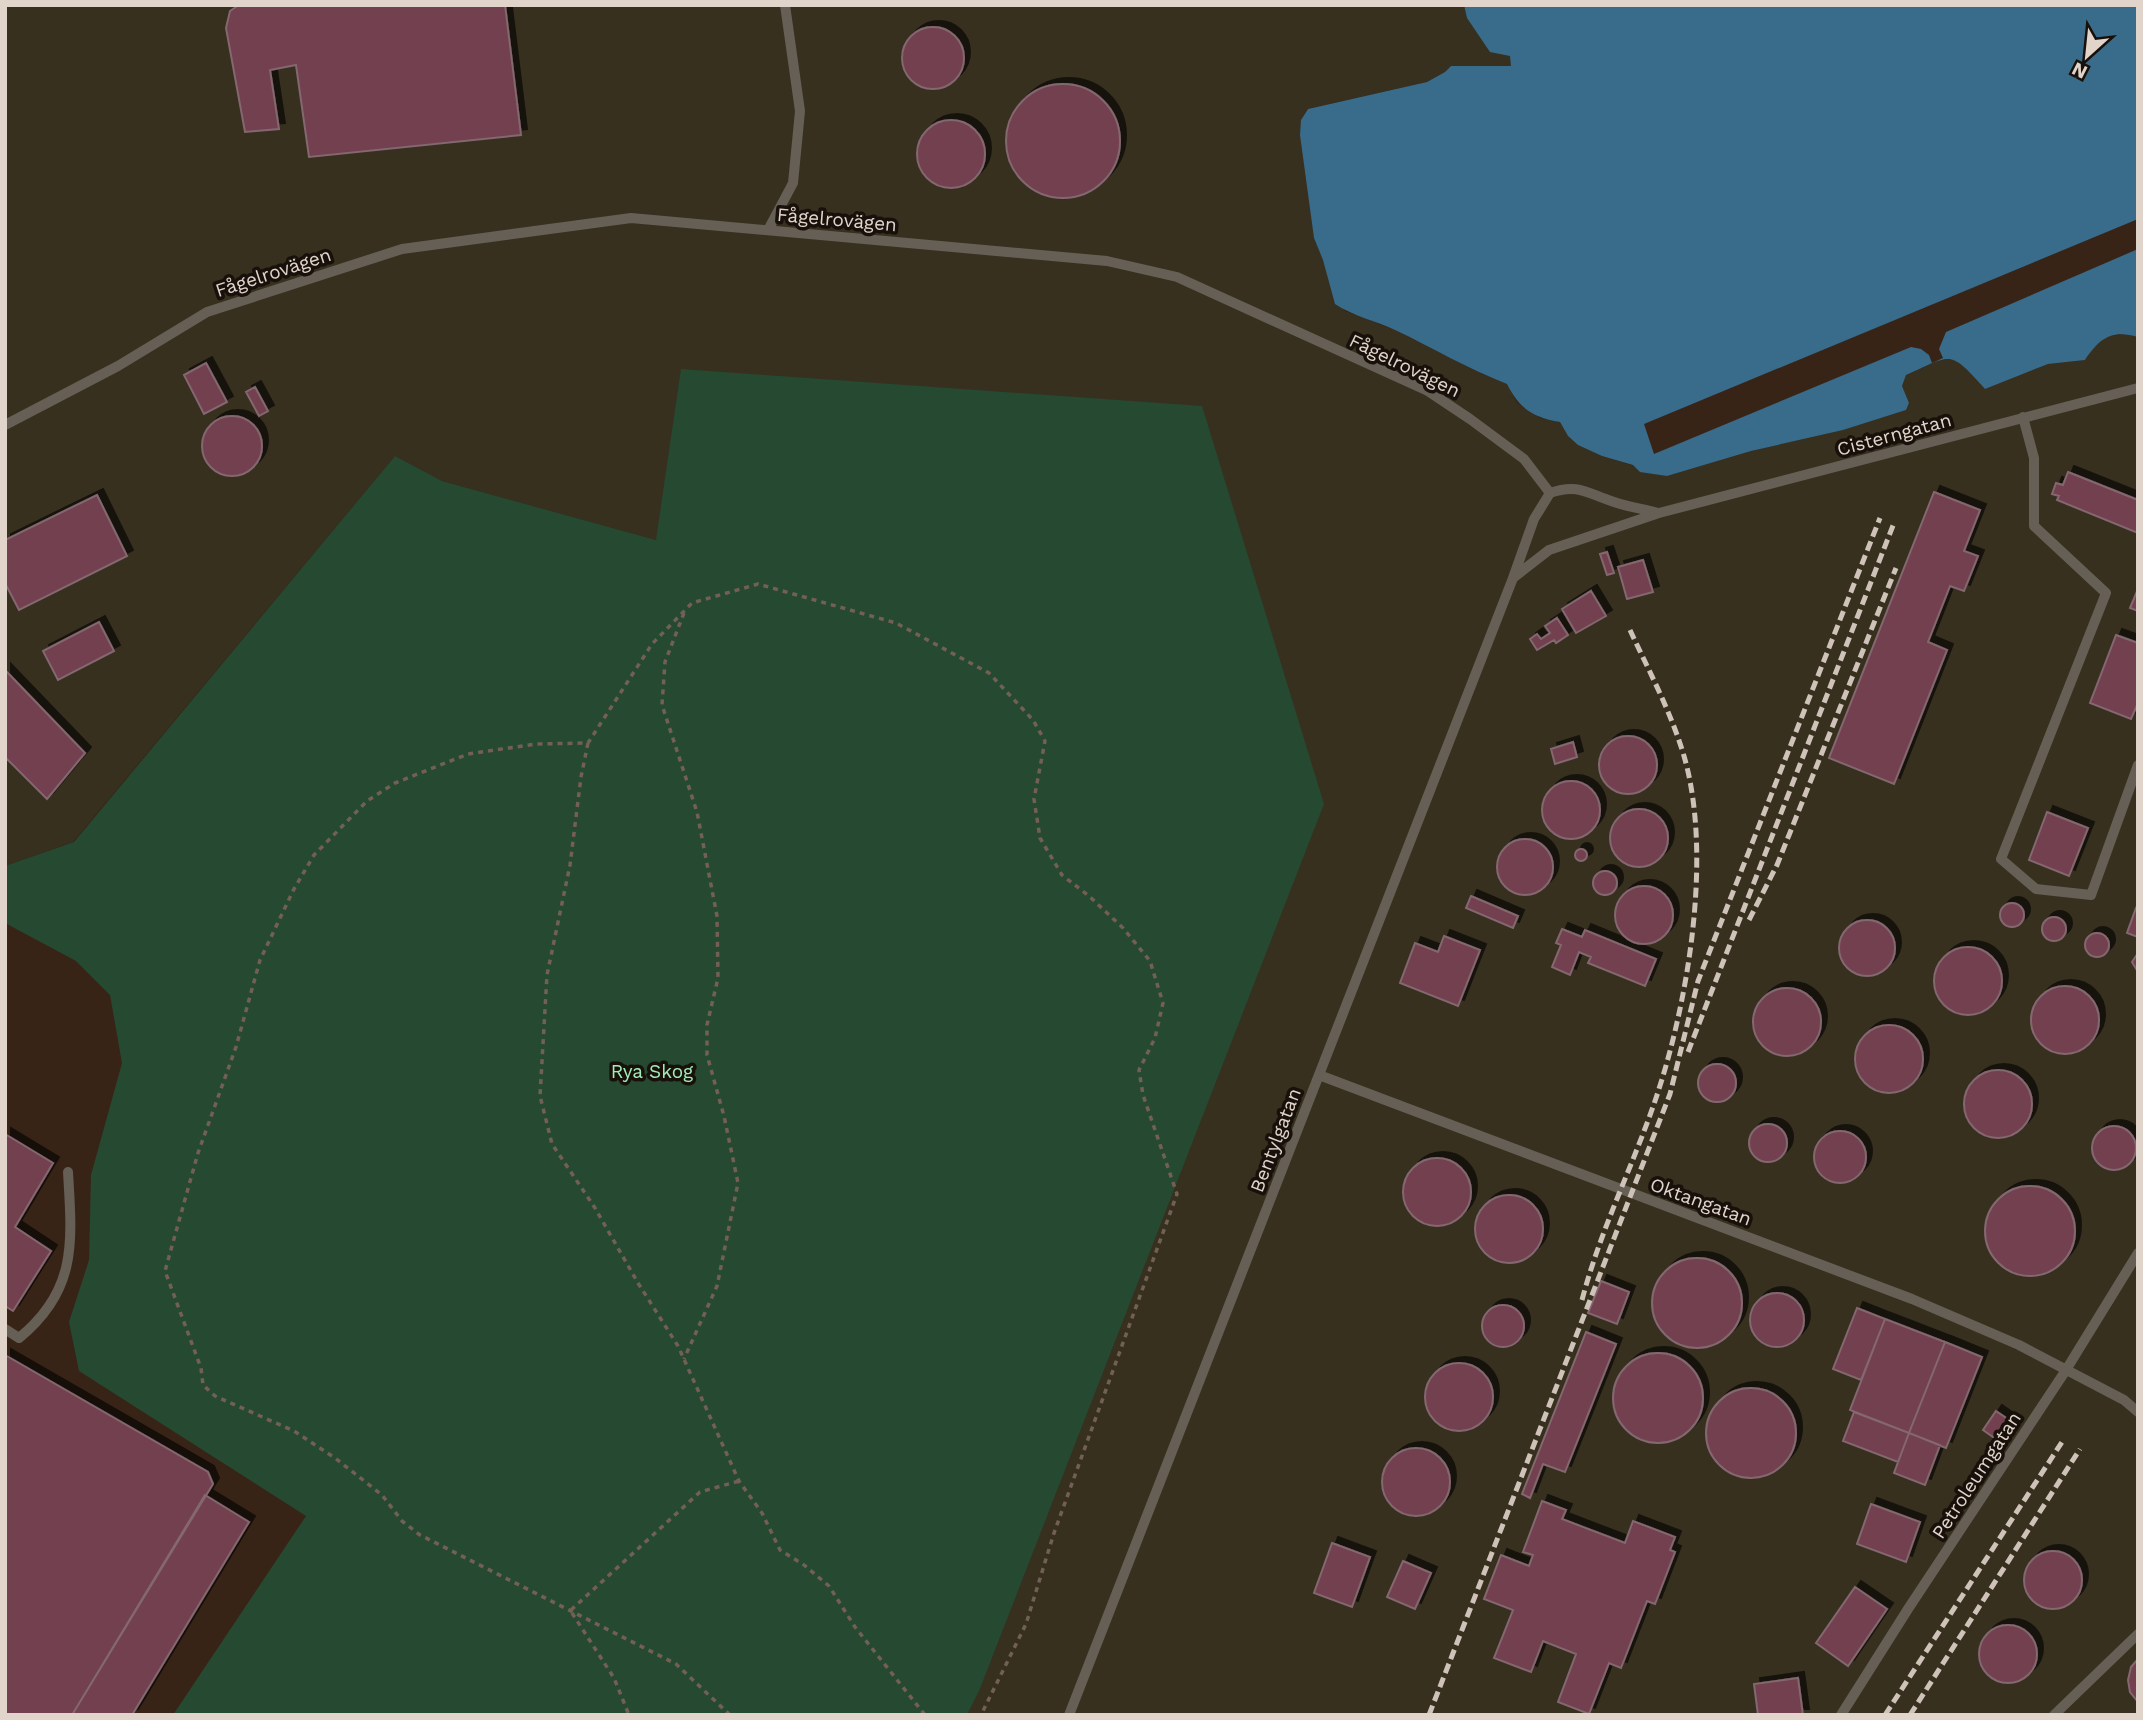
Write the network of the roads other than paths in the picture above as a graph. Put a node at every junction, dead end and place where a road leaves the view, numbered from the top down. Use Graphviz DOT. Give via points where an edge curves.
graph roads {
  1 [pos="785,5"];
  2 [pos="768,230"];
  3 [pos="2138,388"];
  4 [pos="2023,417"];
  5 [pos="5,425"];
  6 [pos="1550,493"];
  7 [pos="1659,513"];
  8 [pos="1513,579"];
  9 [pos="2138,765"];
  10 [pos="1319,1075"];
  11 [pos="68,1172"];
  12 [pos="2138,1253"];
  13 [pos="5,1329"];
  14 [pos="2066,1370"];
  15 [pos="2138,1412"];
  16 [pos="2138,1634"];
  17 [pos="1069,1715"];
  18 [pos="1841,1715"];
  19 [pos="2054,1715"];
  1 -- 2 [label="lane" via="800,111 793,183"];
  2 -- 5 [label="lane, Fågelrovägen" via="631,218 402,249 206,312 118,366"];
  2 -- 6 [label="lane, Fågelrovägen" via="1107,261 1177,277 1428,391 1524,459"];
  3 -- 4 [label="lane, Cisterngatan"];
  4 -- 7 [label="lane, Cisterngatan"];
  4 -- 9 [label="lane" via="2034,458 2034,526 2106,593 2000,859 2036,889 2091,895"];
  6 -- 7 [label="lane, Cisterngatan" via="1580,488"];
  6 -- 8 [label="lane" via="1534,519"];
  7 -- 8 [label="lane, Cisterngatan" via="1549,550"];
  8 -- 10 [label="lane, Bentylgatan"];
  10 -- 14 [label="lane, Oktangatan" via="1912,1298"];
  10 -- 17 [label="lane, Bentylgatan"];
  11 -- 13 [label="lane" via="72,1226 68,1267 58,1294 19,1338"];
  12 -- 14 [label="lane, Petroleumgatan"];
  14 -- 15 [label="lane, Oktangatan"];
  14 -- 18 [label="lane, Petroleumgatan"];
  16 -- 19 [label="lane"];
}
